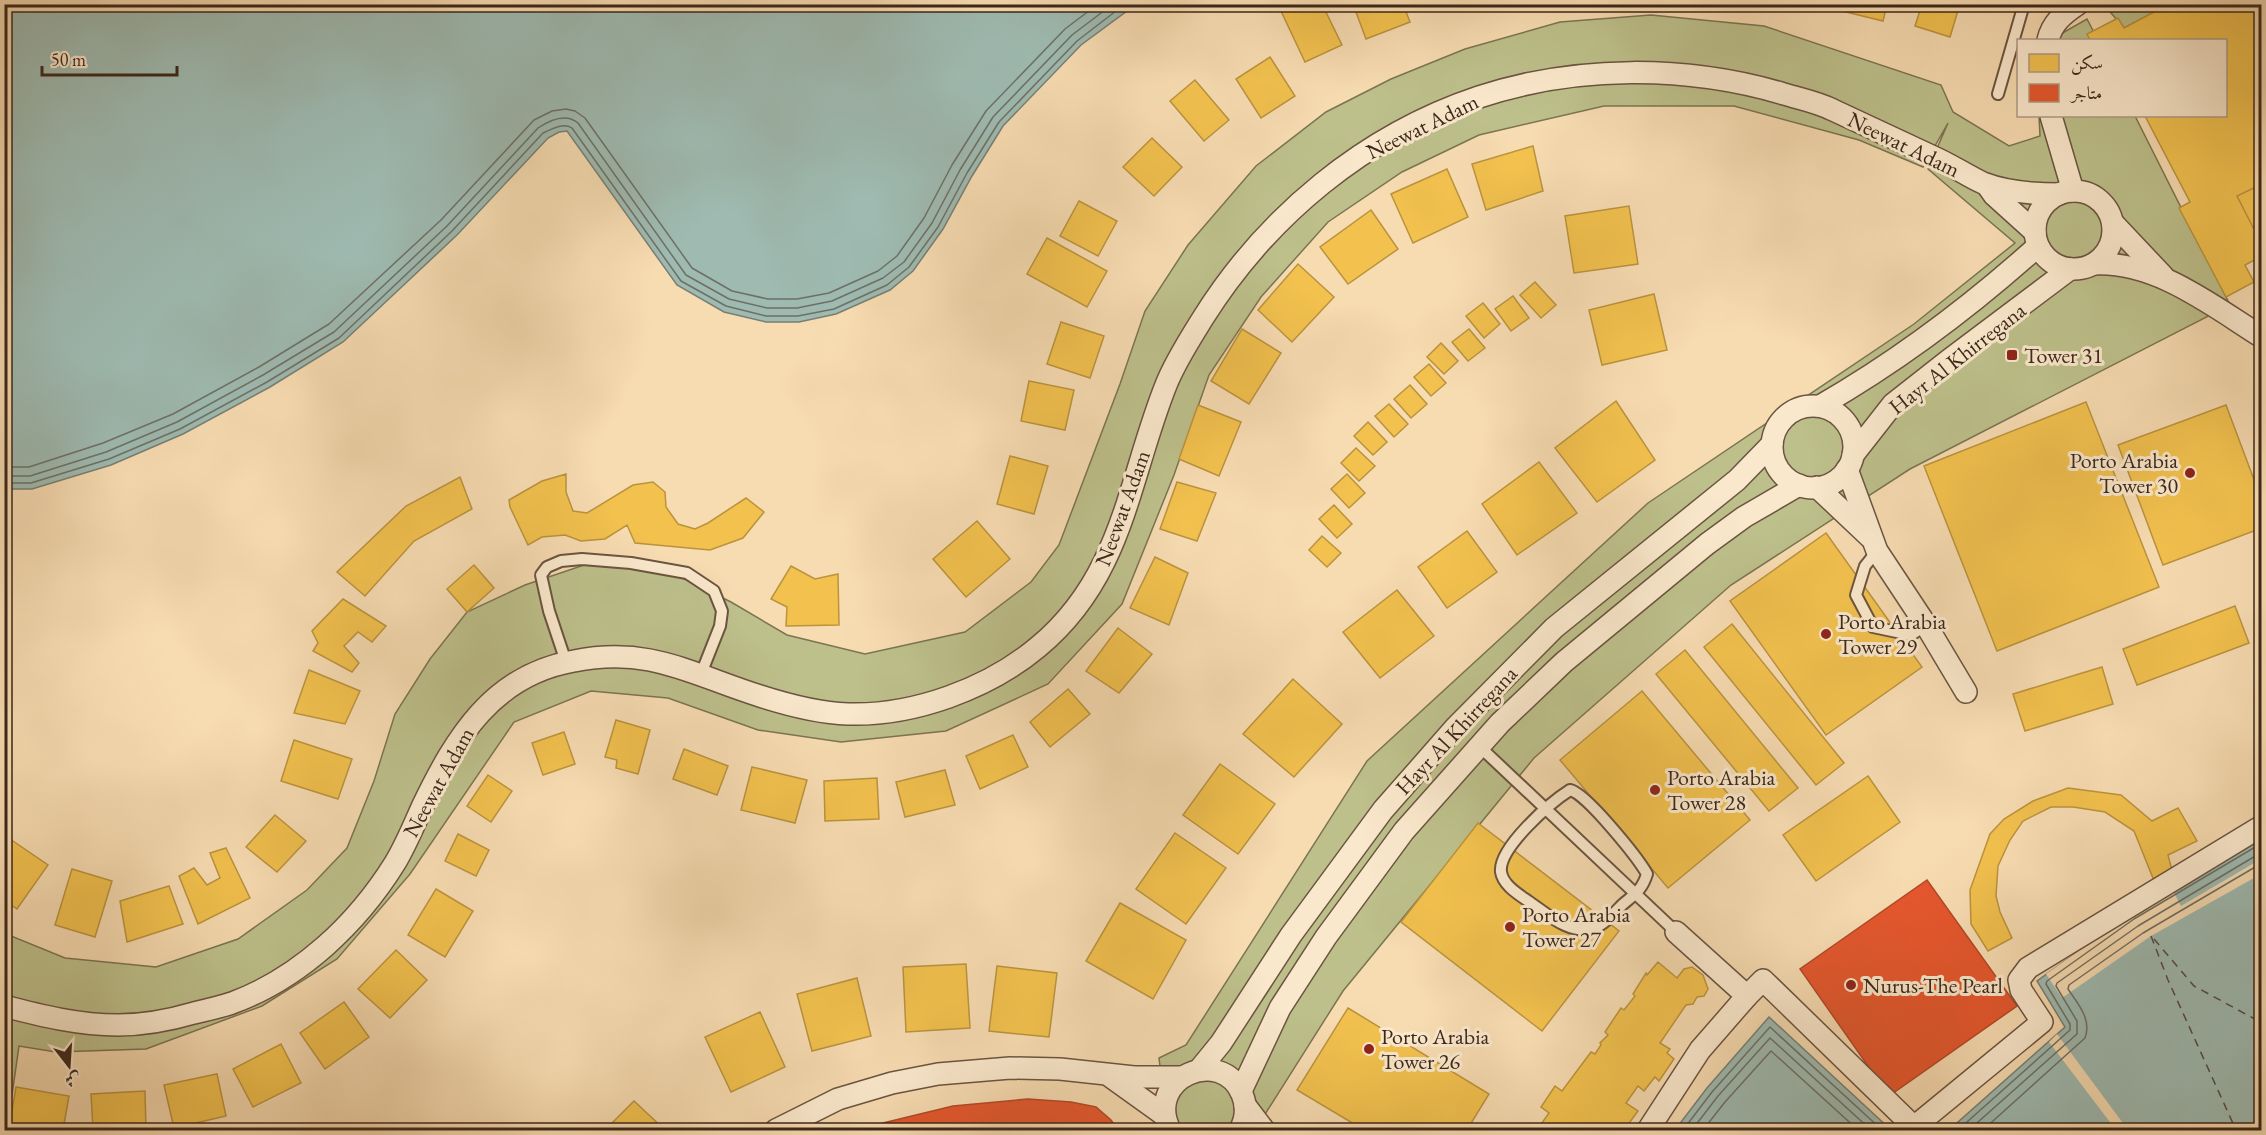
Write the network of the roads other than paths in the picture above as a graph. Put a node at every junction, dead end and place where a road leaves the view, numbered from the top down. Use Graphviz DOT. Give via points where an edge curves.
graph roads {
  1 [pos="2024,4"];
  2 [pos="2078,4"];
  3 [pos="2048,39"];
  4 [pos="1998,94"];
  5 [pos="2051,117"];
  6 [pos="1987,185"];
  7 [pos="2066,193"];
  8 [pos="2113,223"];
  9 [pos="2036,239"];
  10 [pos="2094,264"];
  11 [pos="2070,270"];
  12 [pos="2165,278"];
  13 [pos="2262,337"];
  14 [pos="1820,406"];
  15 [pos="1772,444"];
  16 [pos="1850,462"];
  17 [pos="1808,486"];
  18 [pos="1875,545"];
  19 [pos="1926,625"];
  20 [pos="566,662"];
  21 [pos="701,674"];
  22 [pos="1966,692"];
  23 [pos="1479,746"];
  24 [pos="1545,808"];
  25 [pos="2262,826"];
  26 [pos="1636,894"];
  27 [pos="1676,932"];
  28 [pos="1747,996"];
  29 [pos="4,1006"];
  30 [pos="1191,1074"];
  31 [pos="1108,1075"];
  32 [pos="1243,1098"];
  33 [pos="1167,1123"];
  34 [pos="776,1131"];
  35 [pos="1240,1131"];
  36 [pos="1264,1131"];
  37 [pos="1648,1131"];
  1 -- 4 [label="lane"];
  2 -- 3 [label="street" via="2051,27"];
  5 -- 7 [label="street"];
  6 -- 7 [label="street, Neewat Adam" via="2035,194"];
  6 -- 9 [label="street, Neewat Adam"];
  6 -- 21 [label="street, Neewat Adam" via="1824,105 1706,76 1582,75 1477,98 1412,126 1348,162 1304,197 1221,290 1168,380 1108,559 1079,604 1038,647 983,684 894,711 849,714 807,709"];
  7 -- 8 [label="street" via="2086,193 2098,200"];
  7 -- 9 [label="street" via="2044,206 2035,223"];
  8 -- 10 [label="street" via="2110,247"];
  8 -- 12 [label="street"];
  9 -- 11 [label="street" via="2051,262"];
  9 -- 14 [label="street, Hayr Al Khirregana" via="1972,303 1886,366"];
  10 -- 11 [label="street"];
  10 -- 12 [label="street" via="2112,264"];
  11 -- 16 [label="street, Hayr Al Khirregana" via="1893,404"];
  12 -- 13 [label="street"];
  14 -- 15 [label="street" via="1806,406 1788,415 1775,430"];
  14 -- 16 [label="street" via="1847,423 1853,438"];
  15 -- 17 [label="street" via="1773,457 1787,479"];
  15 -- 30 [label="street, Hayr Al Khirregana" via="1737,480 1554,628 1455,728 1383,810 1291,935 1221,1043"];
  16 -- 17 [label="street" via="1839,478 1828,484"];
  16 -- 18 [label="street"];
  17 -- 18 [label="street"];
  17 -- 23 [label="street, Hayr Al Khirregana" via="1744,518 1650,590 1564,662"];
  18 -- 19 [label="street"];
  18 -- 19 [label="lane" via="1856,595 1873,627 1911,634"];
  19 -- 22 [label="street"];
  20 -- 21 [label="street, Neewat Adam" via="610,655 653,659"];
  20 -- 21 [label="lane" via="541,575 547,567 561,561 631,563 687,573 714,591 722,611 720,626"];
  20 -- 29 [label="street, Neewat Adam" via="530,674 502,692 473,719 448,756 397,859 366,905 326,946 284,978 234,1002 175,1019 120,1025 64,1021"];
  23 -- 24 [label="lane"];
  23 -- 32 [label="street, Hayr Al Khirregana" via="1404,831 1326,937 1280,1008"];
  24 -- 26 [label="lane"];
  24 -- 26 [label="lane" via="1570,790 1593,807 1647,874 1644,886"];
  24 -- 26 [label="lane" via="1504,857 1500,870 1513,890 1570,928 1580,929 1595,928"];
  25 -- 28 [label="street" via="2028,968 2019,980 2021,990 2042,1022 1914,1128 1763,980"];
  26 -- 27 [label="lane"];
  27 -- 28 [label="street"];
  28 -- 37 [label="street" via="1700,1050"];
  30 -- 31 [label="street"];
  30 -- 32 [label="street" via="1213,1071 1226,1076"];
  30 -- 33 [label="street, Hayr Al Khirregana" via="1168,1093"];
  31 -- 33 [label="street"];
  31 -- 34 [label="street" via="1010,1068 938,1074 838,1099"];
  32 -- 35 [label="street, Hayr Al Khirregana" via="1245,1119"];
  32 -- 36 [label="street"];
}
